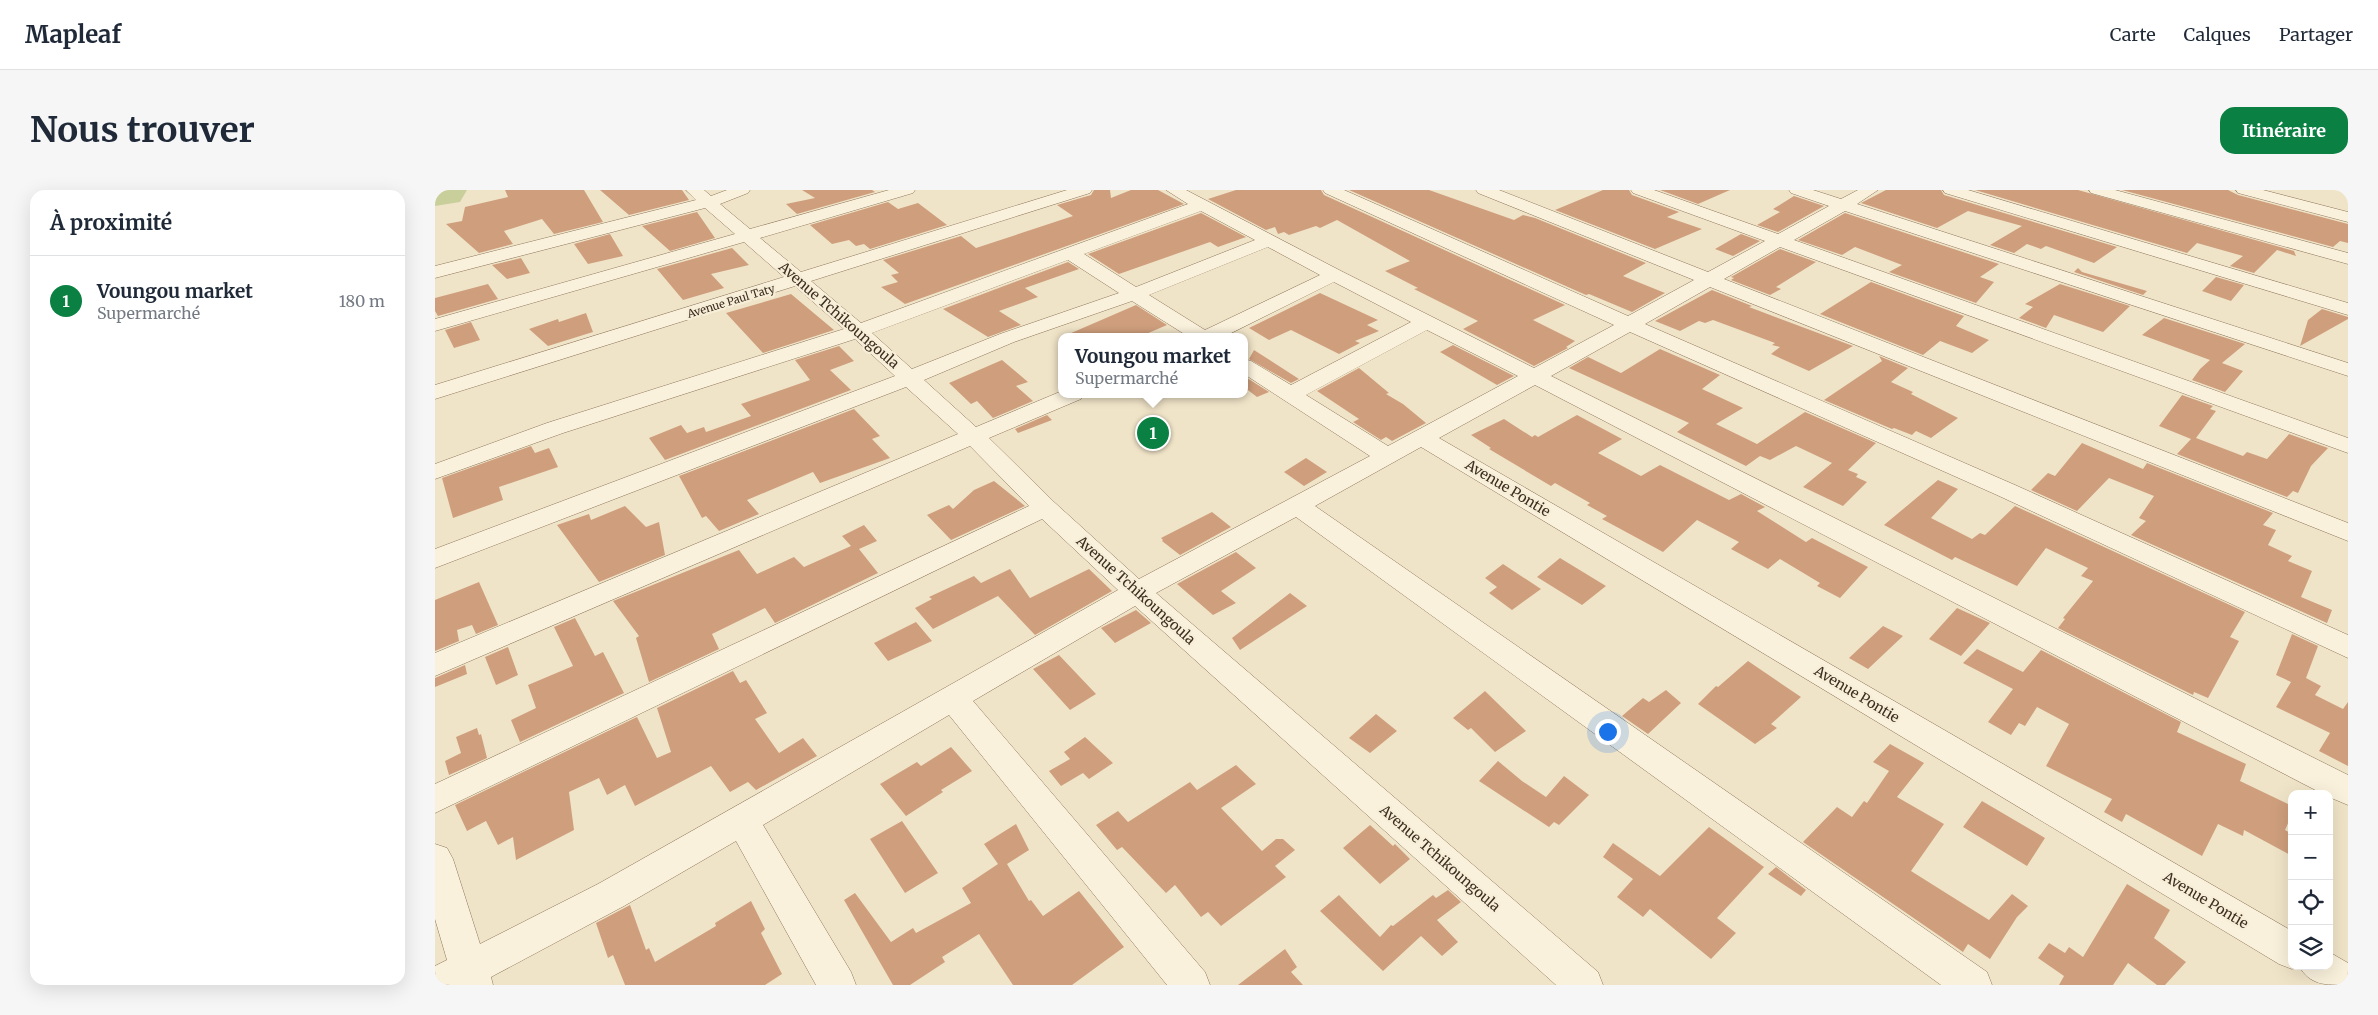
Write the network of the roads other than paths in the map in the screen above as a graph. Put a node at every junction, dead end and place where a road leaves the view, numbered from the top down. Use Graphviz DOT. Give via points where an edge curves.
graph roads {
  1 [pos="742,190"];
  2 [pos="907,190"];
  3 [pos="1084,190"];
  4 [pos="1174,190"];
  5 [pos="1331,190"];
  6 [pos="1484,190"];
  7 [pos="1639,190"];
  8 [pos="1797,190"];
  9 [pos="1870,190"];
  10 [pos="1951,190"];
  11 [pos="2097,190"];
  12 [pos="2244,190"];
  13 [pos="700,196"];
  14 [pos="1201,204"];
  15 [pos="1843,205"];
  16 [pos="2348,217"];
  17 [pos="747,235"];
  18 [pos="1270,240"];
  19 [pos="1779,241"];
  20 [pos="1071,254"];
  21 [pos="2348,259"];
  22 [pos="435,272"];
  23 [pos="1334,275"];
  24 [pos="1707,279"];
  25 [pos="799,280"];
  26 [pos="1135,294"];
  27 [pos="2348,309"];
  28 [pos="1428,321"];
  29 [pos="1629,324"];
  30 [pos="435,325"];
  31 [pos="858,331"];
  32 [pos="1198,333"];
  33 [pos="1213,333"];
  34 [pos="1248,367"];
  35 [pos="2348,370"];
  36 [pos="1534,375"];
  37 [pos="909,378"];
  38 [pos="435,392"];
  39 [pos="1289,395"];
  40 [pos="1064,398"];
  41 [pos="974,437"];
  42 [pos="1422,438"];
  43 [pos="2348,446"];
  44 [pos="1387,456"];
  45 [pos="435,472"];
  46 [pos="1296,505"];
  47 [pos="1045,508"];
  48 [pos="2348,533"];
  49 [pos="435,559"];
  50 [pos="1137,592"];
  51 [pos="2348,647"];
  52 [pos="435,665"];
  53 [pos="952,697"];
  54 [pos="2348,791"];
  55 [pos="435,799"];
  56 [pos="742,820"];
  57 [pos="435,859"];
  58 [pos="2288,949"];
  59 [pos="2325,970"];
  60 [pos="472,977"];
  61 [pos="2348,984"];
  62 [pos="438,985"];
  63 [pos="837,985"];
  64 [pos="1191,985"];
  65 [pos="1584,985"];
  66 [pos="1973,985"];
  1 -- 13 [label="street"];
  2 -- 17 [label="street"];
  3 -- 25 [label="street, Avenue Paul Taty"];
  4 -- 14 [label="street"];
  5 -- 29 [label="street"];
  6 -- 24 [label="street"];
  7 -- 19 [label="street"];
  8 -- 15 [label="street"];
  9 -- 15 [label="street"];
  10 -- 27 [label="street"];
  11 -- 21 [label="street"];
  12 -- 16 [label="street"];
  13 -- 17 [label="street, Avenue Tchikoungoula"];
  13 -- 22 [label="street"];
  14 -- 18 [label="street"];
  14 -- 20 [label="street"];
  15 -- 19 [label="street"];
  15 -- 35 [label="street"];
  17 -- 25 [label="street, Avenue Tchikoungoula"];
  17 -- 30 [label="street"];
  18 -- 23 [label="street"];
  18 -- 26 [label="street"];
  19 -- 24 [label="street"];
  19 -- 43 [label="street"];
  20 -- 26 [label="street"];
  20 -- 31 [label="street"];
  23 -- 28 [label="street"];
  23 -- 33 [label="street"];
  24 -- 29 [label="street"];
  24 -- 48 [label="street"];
  25 -- 31 [label="street, Avenue Tchikoungoula"];
  25 -- 38 [label="street, Avenue Paul Taty"];
  26 -- 32 [label="street"];
  26 -- 37 [label="street" via="1007,338"];
  28 -- 36 [label="street"];
  28 -- 39 [label="street"];
  29 -- 36 [label="street"];
  29 -- 51 [label="street" via="2006,490"];
  31 -- 37 [label="street, Avenue Tchikoungoula"];
  31 -- 45 [label="street" via="555,428"];
  34 -- 39 [label="street"];
  36 -- 42 [label="street"];
  36 -- 54 [label="street"];
  37 -- 41 [label="street, Avenue Tchikoungoula"];
  37 -- 49 [label="street"];
  39 -- 44 [label="street"];
  40 -- 41 [label="street"];
  41 -- 47 [label="street, Avenue Tchikoungoula"];
  41 -- 52 [label="street"];
  42 -- 44 [label="street"];
  42 -- 58 [label="street, Avenue Pontie"];
  44 -- 46 [label="street"];
  46 -- 50 [label="street"];
  46 -- 66 [label="street"];
  47 -- 50 [label="street, Avenue Tchikoungoula"];
  47 -- 55 [label="street"];
  50 -- 53 [label="street"];
  50 -- 65 [label="street, Avenue Tchikoungoula"];
  53 -- 56 [label="street"];
  53 -- 64 [label="street"];
  56 -- 60 [label="street"];
  56 -- 63 [label="street"];
  57 -- 60 [label="street"];
  59 -- 61 [label="street"];
  60 -- 62 [label="street"];
}
